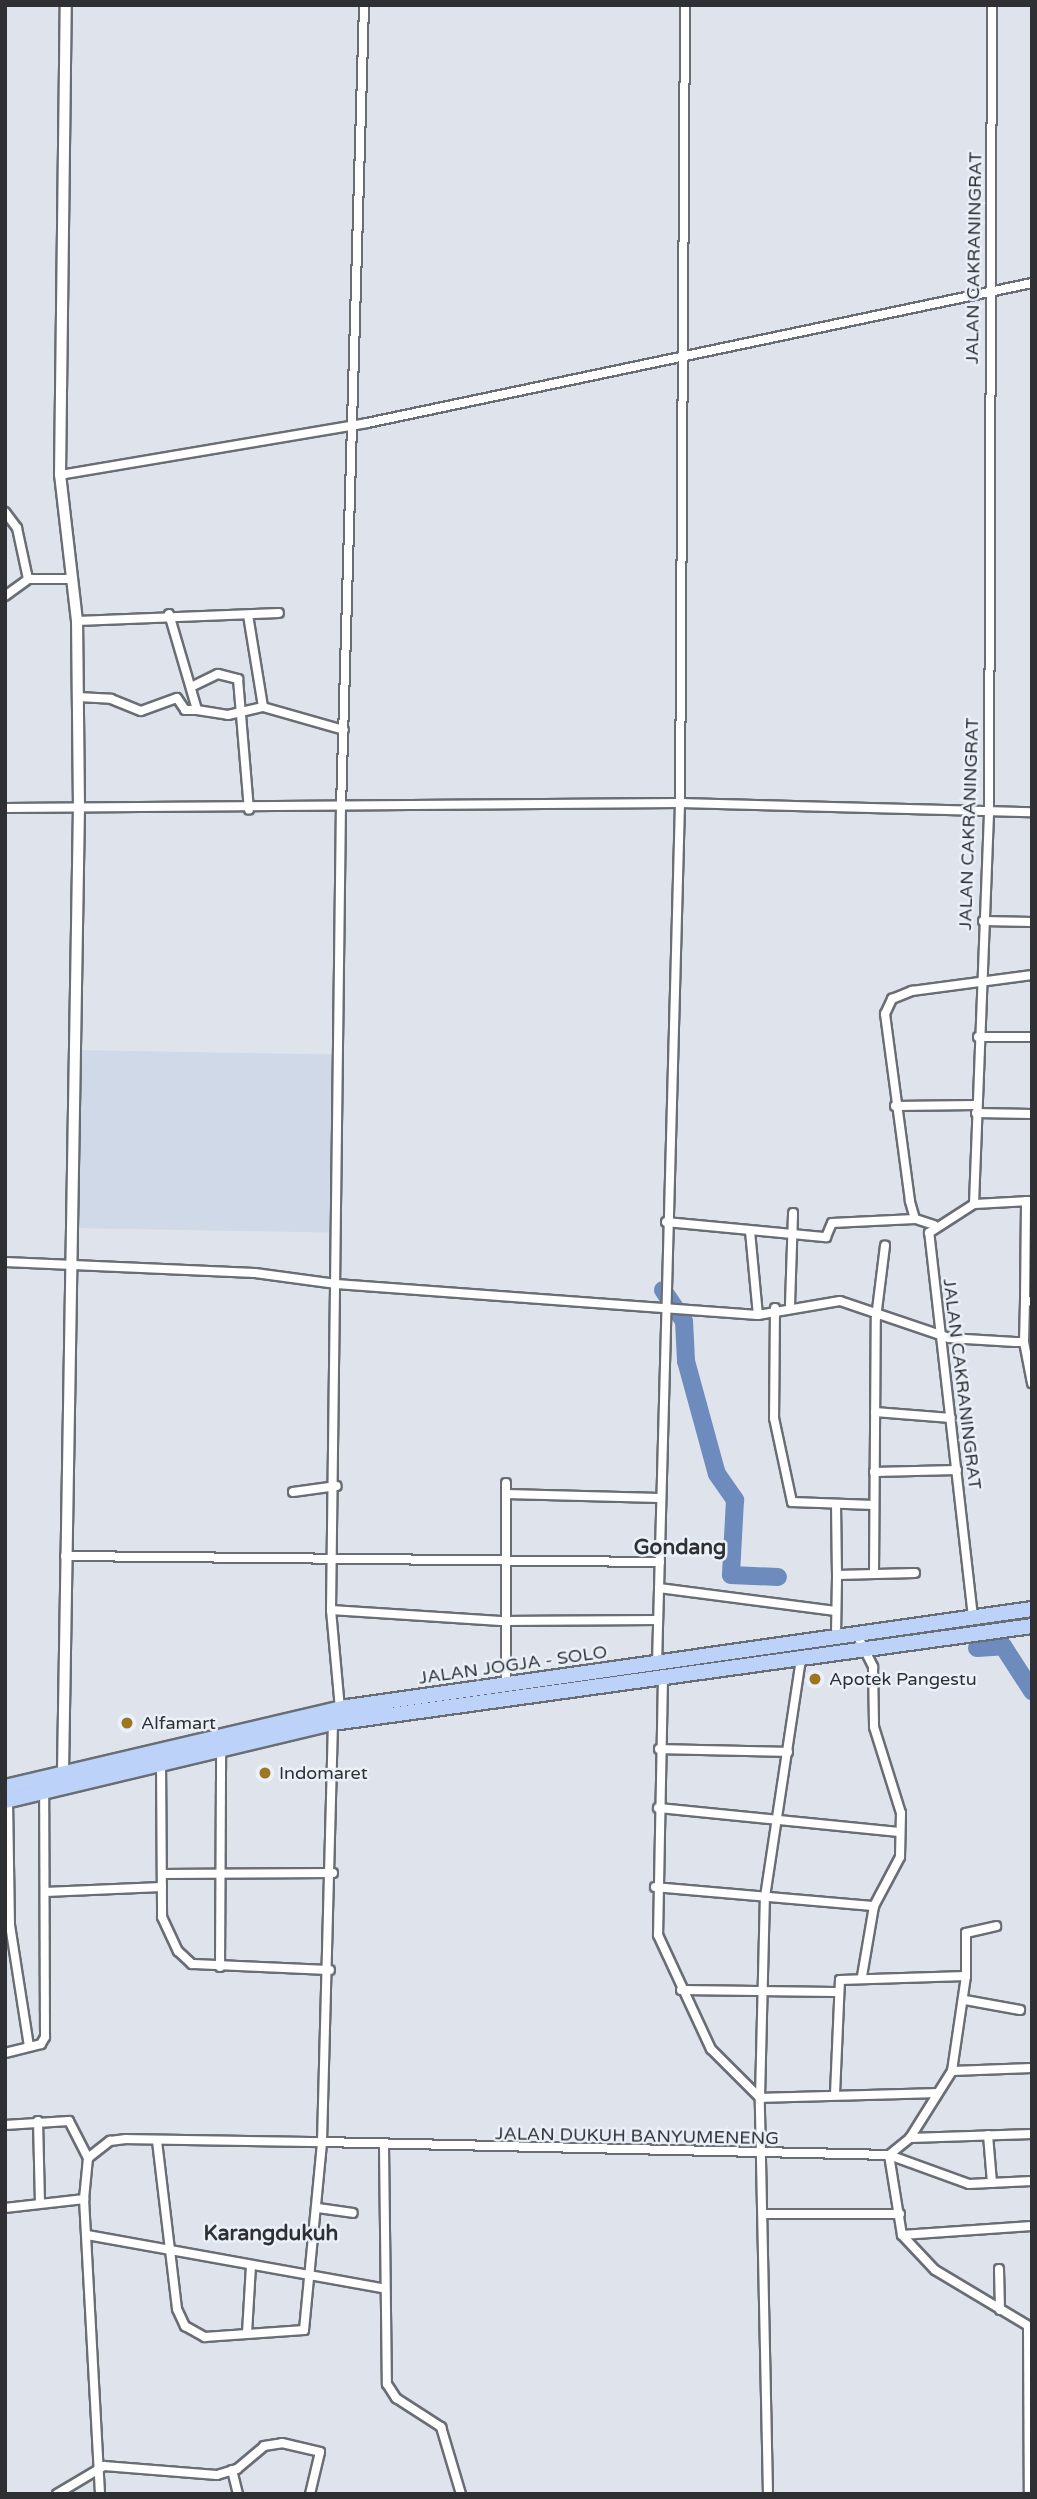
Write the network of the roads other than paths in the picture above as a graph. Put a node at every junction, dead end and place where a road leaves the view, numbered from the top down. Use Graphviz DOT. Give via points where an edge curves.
graph roads {
  1 [pos="65,5"];
  2 [pos="364,5"];
  3 [pos="685,5"];
  4 [pos="992,5"];
  5 [pos="1032,283"];
  6 [pos="987,294"];
  7 [pos="685,353"];
  8 [pos="357,424"];
  9 [pos="60,475"];
  10 [pos="5,512"];
  11 [pos="28,579"];
  12 [pos="71,579"];
  13 [pos="5,596"];
  14 [pos="279,613"];
  15 [pos="169,614"];
  16 [pos="248,615"];
  17 [pos="77,621"];
  18 [pos="191,687"];
  19 [pos="78,696"];
  20 [pos="263,707"];
  21 [pos="197,710"];
  22 [pos="243,712"];
  23 [pos="344,730"];
  24 [pos="680,803"];
  25 [pos="5,808"];
  26 [pos="341,808"];
  27 [pos="79,809"];
  28 [pos="249,810"];
  29 [pos="989,811"];
  30 [pos="1032,811"];
  31 [pos="982,921"];
  32 [pos="1032,922"];
  33 [pos="1032,975"];
  34 [pos="978,986"];
  35 [pos="978,1037"];
  36 [pos="1032,1037"];
  37 [pos="895,1106"];
  38 [pos="976,1109"];
  39 [pos="1032,1115"];
  40 [pos="1029,1201"];
  41 [pos="974,1203"];
  42 [pos="793,1213"];
  43 [pos="915,1219"];
  44 [pos="666,1222"];
  45 [pos="934,1225"];
  46 [pos="750,1231"];
  47 [pos="792,1234"];
  48 [pos="885,1246"];
  49 [pos="5,1262"];
  50 [pos="67,1268"];
  51 [pos="336,1284"];
  52 [pos="1028,1301"];
  53 [pos="790,1305"];
  54 [pos="775,1308"];
  55 [pos="662,1309"];
  56 [pos="877,1312"];
  57 [pos="758,1315"];
  58 [pos="942,1334"];
  59 [pos="1024,1342"];
  60 [pos="1032,1383"];
  61 [pos="875,1412"];
  62 [pos="951,1418"];
  63 [pos="957,1470"];
  64 [pos="874,1472"];
  65 [pos="506,1483"];
  66 [pos="337,1486"];
  67 [pos="293,1492"];
  68 [pos="506,1494"];
  69 [pos="660,1498"];
  70 [pos="835,1504"];
  71 [pos="874,1505"];
  72 [pos="65,1556"];
  73 [pos="335,1558"];
  74 [pos="504,1562"];
  75 [pos="660,1562"];
  76 [pos="915,1573"];
  77 [pos="874,1574"];
  78 [pos="837,1576"];
  79 [pos="659,1588"];
  80 [pos="1032,1609"];
  81 [pos="331,1610"];
  82 [pos="836,1611"];
  83 [pos="974,1617"];
  84 [pos="657,1620"];
  85 [pos="501,1621"];
  86 [pos="1032,1626"];
  87 [pos="856,1633"];
  88 [pos="835,1636"];
  89 [pos="862,1650"];
  90 [pos="801,1658"];
  91 [pos="660,1671"];
  92 [pos="506,1685"];
  93 [pos="340,1709"];
  94 [pos="334,1723"];
  95 [pos="220,1748"];
  96 [pos="659,1749"];
  97 [pos="788,1752"];
  98 [pos="162,1761"];
  99 [pos="62,1771"];
  100 [pos="44,1791"];
  101 [pos="6,1796"];
  102 [pos="658,1808"];
  103 [pos="772,1821"];
  104 [pos="900,1832"];
  105 [pos="333,1873"];
  106 [pos="162,1874"];
  107 [pos="222,1876"];
  108 [pos="162,1887"];
  109 [pos="655,1887"];
  110 [pos="45,1892"];
  111 [pos="765,1896"];
  112 [pos="874,1906"];
  113 [pos="996,1926"];
  114 [pos="8,1935"];
  115 [pos="220,1967"];
  116 [pos="330,1970"];
  117 [pos="862,1976"];
  118 [pos="966,1976"];
  119 [pos="681,1990"];
  120 [pos="763,1990"];
  121 [pos="835,1992"];
  122 [pos="965,2000"];
  123 [pos="1020,2010"];
  124 [pos="29,2047"];
  125 [pos="5,2053"];
  126 [pos="1032,2068"];
  127 [pos="952,2071"];
  128 [pos="936,2093"];
  129 [pos="835,2094"];
  130 [pos="760,2098"];
  131 [pos="38,2121"];
  132 [pos="5,2125"];
  133 [pos="1032,2134"];
  134 [pos="988,2135"];
  135 [pos="910,2138"];
  136 [pos="157,2141"];
  137 [pos="321,2143"];
  138 [pos="384,2147"];
  139 [pos="764,2154"];
  140 [pos="889,2155"];
  141 [pos="88,2158"];
  142 [pos="1032,2181"];
  143 [pos="992,2183"];
  144 [pos="85,2199"];
  145 [pos="40,2202"];
  146 [pos="5,2208"];
  147 [pos="318,2208"];
  148 [pos="353,2213"];
  149 [pos="765,2214"];
  150 [pos="900,2214"];
  151 [pos="1032,2226"];
  152 [pos="87,2235"];
  153 [pos="902,2235"];
  154 [pos="167,2248"];
  155 [pos="251,2265"];
  156 [pos="999,2269"];
  157 [pos="308,2275"];
  158 [pos="382,2288"];
  159 [pos="1000,2310"];
  160 [pos="1030,2328"];
  161 [pos="247,2333"];
  162 [pos="104,2466"];
  163 [pos="232,2470"];
  164 [pos="57,2494"];
  165 [pos="100,2494"];
  166 [pos="238,2494"];
  167 [pos="310,2494"];
  168 [pos="461,2494"];
  169 [pos="768,2494"];
  170 [pos="1029,2494"];
  1 -- 9 [label="street"];
  2 -- 8 [label="street"];
  3 -- 7 [label="street"];
  4 -- 6 [label="street, JALAN CAKRANINGRAT"];
  5 -- 6 [label="street"];
  6 -- 7 [label="street"];
  6 -- 29 [label="street, JALAN CAKRANINGRAT"];
  7 -- 8 [label="street"];
  7 -- 24 [label="street"];
  8 -- 9 [label="street"];
  8 -- 23 [label="street"];
  9 -- 12 [label="street"];
  10 -- 11 [label="street" via="17,528"];
  11 -- 12 [label="street"];
  11 -- 13 [label="street"];
  12 -- 17 [label="street"];
  14 -- 16 [label="street"];
  15 -- 16 [label="street"];
  15 -- 17 [label="street"];
  15 -- 18 [label="street"];
  16 -- 20 [label="street"];
  17 -- 19 [label="street"];
  18 -- 21 [label="street"];
  18 -- 22 [label="street" via="218,674 234,675"];
  19 -- 21 [label="street" via="111,699 141,711 177,698 185,710"];
  19 -- 27 [label="street"];
  20 -- 22 [label="street"];
  20 -- 23 [label="street"];
  21 -- 22 [label="street"];
  22 -- 28 [label="street"];
  23 -- 26 [label="street"];
  24 -- 26 [label="street"];
  24 -- 29 [label="street"];
  24 -- 44 [label="street"];
  25 -- 27 [label="street"];
  26 -- 28 [label="street"];
  26 -- 51 [label="street"];
  27 -- 28 [label="street"];
  27 -- 50 [label="street"];
  29 -- 30 [label="street"];
  29 -- 31 [label="street, JALAN CAKRANINGRAT"];
  31 -- 32 [label="street"];
  31 -- 34 [label="street, JALAN CAKRANINGRAT"];
  33 -- 34 [label="street"];
  34 -- 35 [label="street, JALAN CAKRANINGRAT"];
  34 -- 37 [label="street" via="912,991 892,999 885,1014"];
  35 -- 36 [label="street"];
  35 -- 38 [label="street, JALAN CAKRANINGRAT"];
  37 -- 38 [label="street"];
  37 -- 43 [label="street"];
  38 -- 39 [label="street"];
  38 -- 41 [label="street, JALAN CAKRANINGRAT"];
  40 -- 41 [label="street"];
  40 -- 52 [label="street"];
  41 -- 45 [label="street"];
  42 -- 47 [label="street"];
  43 -- 45 [label="street"];
  43 -- 47 [label="street" via="832,1223 825,1237"];
  44 -- 46 [label="street"];
  44 -- 55 [label="street"];
  45 -- 58 [label="street, JALAN CAKRANINGRAT" via="931,1256"];
  46 -- 47 [label="street"];
  46 -- 57 [label="street"];
  47 -- 53 [label="street"];
  48 -- 56 [label="street"];
  49 -- 50 [label="street"];
  50 -- 51 [label="street" via="255,1273"];
  50 -- 72 [label="street"];
  51 -- 55 [label="street"];
  51 -- 66 [label="street"];
  52 -- 59 [label="street"];
  53 -- 54 [label="street"];
  53 -- 56 [label="street" via="840,1301"];
  54 -- 57 [label="street"];
  54 -- 70 [label="street" via="773,1412 788,1491 797,1507"];
  55 -- 57 [label="street"];
  55 -- 69 [label="street"];
  56 -- 58 [label="street"];
  56 -- 61 [label="street"];
  58 -- 59 [label="street"];
  58 -- 62 [label="street, JALAN CAKRANINGRAT"];
  59 -- 60 [label="street"];
  61 -- 62 [label="street"];
  61 -- 64 [label="street"];
  62 -- 63 [label="street, JALAN CAKRANINGRAT"];
  63 -- 64 [label="street"];
  63 -- 83 [label="street, JALAN CAKRANINGRAT"];
  64 -- 71 [label="street"];
  65 -- 68 [label="street"];
  66 -- 67 [label="street"];
  66 -- 73 [label="street"];
  68 -- 69 [label="street"];
  68 -- 74 [label="street"];
  69 -- 75 [label="street"];
  70 -- 71 [label="street"];
  70 -- 78 [label="street"];
  71 -- 77 [label="street"];
  72 -- 73 [label="street"];
  72 -- 99 [label="street"];
  73 -- 74 [label="street"];
  73 -- 81 [label="street"];
  74 -- 75 [label="street"];
  74 -- 85 [label="street"];
  75 -- 79 [label="street"];
  76 -- 77 [label="street"];
  77 -- 78 [label="street"];
  78 -- 82 [label="street"];
  79 -- 82 [label="street"];
  79 -- 84 [label="street"];
  80 -- 83 [label="highway, JALAN JOGJA - SOLO"];
  81 -- 85 [label="street"];
  81 -- 93 [label="street"];
  82 -- 88 [label="street"];
  83 -- 87 [label="highway, JALAN JOGJA - SOLO"];
  84 -- 85 [label="street"];
  84 -- 91 [label="street"];
  85 -- 92 [label="street"];
  86 -- 89 [label="highway, JALAN JOGJA - SOLO"];
  87 -- 88 [label="highway, JALAN JOGJA - SOLO"];
  87 -- 89 [label="street"];
  88 -- 91 [label="highway, JALAN JOGJA - SOLO"];
  89 -- 90 [label="highway, JALAN JOGJA - SOLO"];
  89 -- 104 [label="street" via="873,1667 874,1727 894,1785"];
  90 -- 91 [label="highway, JALAN JOGJA - SOLO"];
  90 -- 97 [label="street"];
  91 -- 92 [label="highway, JALAN JOGJA - SOLO"];
  91 -- 94 [label="highway, JALAN JOGJA - SOLO"];
  91 -- 96 [label="street"];
  92 -- 93 [label="highway, JALAN JOGJA - SOLO"];
  93 -- 99 [label="highway, JALAN JOGJA - SOLO"];
  94 -- 95 [label="highway, JALAN JOGJA - SOLO"];
  94 -- 105 [label="street"];
  95 -- 98 [label="highway, JALAN JOGJA - SOLO"];
  95 -- 107 [label="street"];
  96 -- 97 [label="street"];
  96 -- 102 [label="street"];
  97 -- 103 [label="street"];
  98 -- 100 [label="highway, JALAN JOGJA - SOLO"];
  98 -- 106 [label="street"];
  99 -- 101 [label="highway, JALAN JOGJA - SOLO"];
  100 -- 101 [label="highway, JALAN JOGJA - SOLO"];
  100 -- 110 [label="street"];
  101 -- 114 [label="street"];
  102 -- 103 [label="street"];
  102 -- 109 [label="street"];
  103 -- 104 [label="street"];
  103 -- 111 [label="street"];
  104 -- 112 [label="street" via="893,1877"];
  105 -- 107 [label="street"];
  105 -- 116 [label="street"];
  106 -- 107 [label="street"];
  106 -- 108 [label="street"];
  107 -- 115 [label="street"];
  108 -- 110 [label="street"];
  108 -- 115 [label="street" via="164,1925 178,1951 192,1964"];
  109 -- 111 [label="street"];
  109 -- 119 [label="street" via="658,1935"];
  110 -- 124 [label="street" via="45,2037"];
  111 -- 112 [label="street"];
  111 -- 120 [label="street"];
  112 -- 117 [label="street"];
  113 -- 118 [label="street" via="966,1933"];
  114 -- 124 [label="street"];
  115 -- 116 [label="street"];
  116 -- 137 [label="street"];
  117 -- 118 [label="street"];
  117 -- 121 [label="street" via="840,1980"];
  118 -- 122 [label="street"];
  119 -- 120 [label="street"];
  119 -- 130 [label="street" via="711,2049"];
  120 -- 121 [label="street"];
  120 -- 130 [label="street"];
  121 -- 129 [label="street"];
  122 -- 123 [label="street"];
  122 -- 127 [label="street"];
  124 -- 125 [label="street"];
  126 -- 127 [label="street"];
  127 -- 128 [label="street"];
  128 -- 129 [label="street"];
  128 -- 135 [label="street"];
  129 -- 130 [label="street"];
  130 -- 139 [label="street"];
  131 -- 132 [label="street"];
  131 -- 141 [label="street" via="69,2121"];
  131 -- 145 [label="street"];
  133 -- 134 [label="street"];
  134 -- 135 [label="street"];
  134 -- 143 [label="street"];
  135 -- 140 [label="street"];
  136 -- 137 [label="street, JALAN DUKUH BANYUMENENG"];
  136 -- 141 [label="street, JALAN DUKUH BANYUMENENG" via="110,2141"];
  136 -- 154 [label="street"];
  137 -- 138 [label="street, JALAN DUKUH BANYUMENENG"];
  137 -- 147 [label="street"];
  138 -- 139 [label="street, JALAN DUKUH BANYUMENENG"];
  138 -- 158 [label="street"];
  139 -- 140 [label="street, JALAN DUKUH BANYUMENENG"];
  139 -- 149 [label="street"];
  140 -- 143 [label="street, JALAN DUKUH BANYUMENENG" via="957,2180"];
  140 -- 150 [label="street"];
  141 -- 144 [label="street"];
  142 -- 143 [label="street, JALAN DUKUH BANYUMENENG"];
  144 -- 145 [label="street"];
  144 -- 152 [label="street"];
  145 -- 146 [label="street"];
  147 -- 148 [label="street"];
  147 -- 157 [label="street"];
  149 -- 150 [label="street"];
  149 -- 169 [label="street"];
  150 -- 153 [label="street"];
  151 -- 153 [label="street"];
  152 -- 154 [label="street"];
  152 -- 162 [label="street"];
  153 -- 159 [label="street" via="935,2270"];
  154 -- 155 [label="street"];
  154 -- 161 [label="street" via="185,2326 205,2337"];
  155 -- 157 [label="street"];
  155 -- 161 [label="street"];
  156 -- 159 [label="street"];
  157 -- 158 [label="street"];
  157 -- 161 [label="street" via="304,2330"];
  158 -- 168 [label="street" via="387,2384 396,2398 441,2427"];
  159 -- 160 [label="street"];
  160 -- 170 [label="street"];
  162 -- 163 [label="street" via="194,2475"];
  162 -- 164 [label="street"];
  162 -- 165 [label="street"];
  163 -- 166 [label="street"];
  163 -- 167 [label="street" via="264,2446 317,2449"];
}
